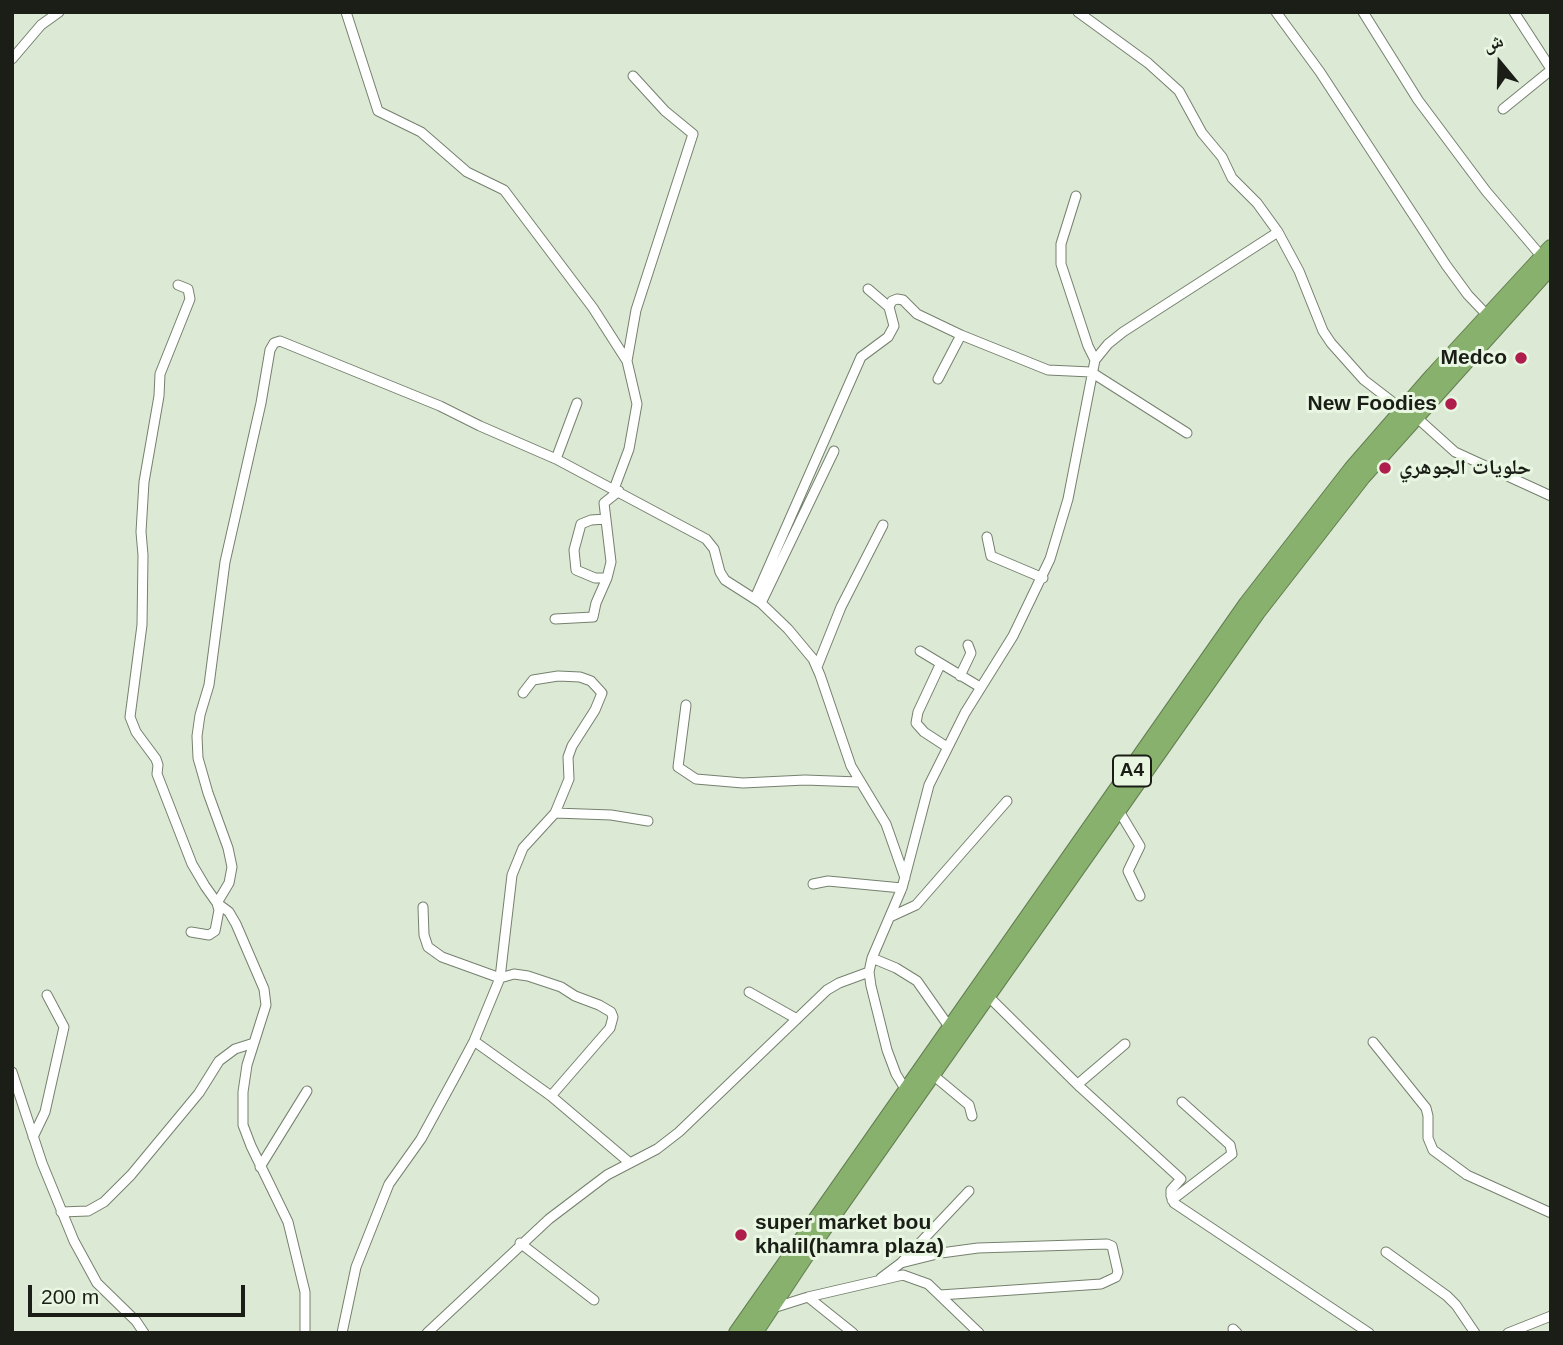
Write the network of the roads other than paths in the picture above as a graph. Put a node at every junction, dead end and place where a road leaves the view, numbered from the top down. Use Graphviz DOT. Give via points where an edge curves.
graph roads {
  1 [pos="59,12"];
  2 [pos="346,12"];
  3 [pos="1078,12"];
  4 [pos="1276,12"];
  5 [pos="1363,12"];
  6 [pos="1516,17"];
  7 [pos="1511,29"];
  8 [pos="12,59"];
  9 [pos="1551,70"];
  10 [pos="633,76"];
  11 [pos="1503,109"];
  12 [pos="1076,196"];
  13 [pos="1278,232"];
  14 [pos="1548,257"];
  15 [pos="178,285"];
  16 [pos="868,289"];
  17 [pos="889,307"];
  18 [pos="1488,316"];
  19 [pos="961,335"];
  20 [pos="1095,360"];
  21 [pos="627,361"];
  22 [pos="1091,372"];
  23 [pos="938,379"];
  24 [pos="1438,381"];
  25 [pos="578,403"];
  26 [pos="1409,413"];
  27 [pos="1187,433"];
  28 [pos="834,451"];
  29 [pos="556,459"];
  30 [pos="616,490"];
  31 [pos="1551,496"];
  32 [pos="606,519"];
  33 [pos="883,525"];
  34 [pos="986,537"];
  35 [pos="607,578"];
  36 [pos="1043,578"];
  37 [pos="758,601"];
  38 [pos="555,619"];
  39 [pos="968,645"];
  40 [pos="920,651"];
  41 [pos="940,665"];
  42 [pos="817,667"];
  43 [pos="960,676"];
  44 [pos="980,687"];
  45 [pos="523,692"];
  46 [pos="686,705"];
  47 [pos="947,747"];
  48 [pos="859,782"];
  49 [pos="1007,801"];
  50 [pos="1119,811"];
  51 [pos="555,813"];
  52 [pos="648,821"];
  53 [pos="905,878"];
  54 [pos="813,884"];
  55 [pos="902,888"];
  56 [pos="1140,896"];
  57 [pos="217,903"];
  58 [pos="423,907"];
  59 [pos="890,917"];
  60 [pos="191,932"];
  61 [pos="872,958"];
  62 [pos="869,972"];
  63 [pos="500,978"];
  64 [pos="750,992"];
  65 [pos="47,995"];
  66 [pos="988,996"];
  67 [pos="797,1019"];
  68 [pos="950,1028"];
  69 [pos="474,1041"];
  70 [pos="1373,1042"];
  71 [pos="254,1043"];
  72 [pos="1125,1044"];
  73 [pos="12,1072"];
  74 [pos="933,1075"];
  75 [pos="1078,1084"];
  76 [pos="307,1091"];
  77 [pos="907,1092"];
  78 [pos="551,1096"];
  79 [pos="1182,1102"];
  80 [pos="972,1116"];
  81 [pos="33,1137"];
  82 [pos="629,1163"];
  83 [pos="260,1167"];
  84 [pos="969,1191"];
  85 [pos="1172,1200"];
  86 [pos="61,1212"];
  87 [pos="1551,1213"];
  88 [pos="520,1243"];
  89 [pos="1386,1252"];
  90 [pos="901,1263"];
  91 [pos="880,1279"];
  92 [pos="940,1295"];
  93 [pos="808,1297"];
  94 [pos="594,1300"];
  95 [pos="768,1310"];
  96 [pos="1551,1316"];
  97 [pos="144,1333"];
  98 [pos="305,1333"];
  99 [pos="342,1333"];
  100 [pos="427,1333"];
  101 [pos="737,1333"];
  102 [pos="754,1333"];
  103 [pos="853,1333"];
  104 [pos="979,1333"];
  105 [pos="1369,1333"];
  106 [pos="1475,1333"];
  107 [pos="1508,1333"];
  1 -- 8 [label="street" via="41,24"];
  2 -- 21 [label="street" via="378,111 421,132 467,172 504,190"];
  3 -- 13 [label="street" via="1172,83 1232,178"];
  4 -- 18 [label="street" via="1321,72 1446,265"];
  5 -- 14 [label="street" via="1418,100 1486,191"];
  6 -- 7 [label="street"];
  6 -- 9 [label="street"];
  9 -- 11 [label="street"];
  10 -- 21 [label="street" via="693,134 636,310"];
  12 -- 20 [label="street" via="1060,244 1061,264"];
  13 -- 20 [label="street" via="1130,327"];
  13 -- 26 [label="street" via="1322,331 1364,380"];
  14 -- 18 [label="highway, A4"];
  14 -- 24 [label="highway, A4"];
  15 -- 57 [label="street" via="188,289 190,299 160,374 144,482 142,625 129,710 132,725 156,759 192,864"];
  16 -- 17 [label="street"];
  17 -- 19 [label="street" via="892,301 903,300 918,314"];
  17 -- 37 [label="street" via="894,326 888,337 861,357"];
  18 -- 24 [label="highway, A4"];
  19 -- 22 [label="street" via="1048,370"];
  19 -- 23 [label="street"];
  20 -- 22 [label="street"];
  21 -- 30 [label="street" via="637,404"];
  22 -- 27 [label="street"];
  22 -- 36 [label="street" via="1068,499"];
  24 -- 26 [label="highway, A4"];
  25 -- 29 [label="street"];
  26 -- 31 [label="street" via="1455,452"];
  26 -- 50 [label="highway, A4" via="1265,601"];
  26 -- 68 [label="highway, A4" via="1297,538 1247,604"];
  28 -- 37 [label="street"];
  29 -- 30 [label="street"];
  29 -- 57 [label="street" via="287,342 276,341 272,346 225,562 217,636 197,736 198,758 233,862 229,883"];
  30 -- 32 [label="street" via="604,503"];
  30 -- 37 [label="street" via="706,539 725,580"];
  32 -- 35 [label="street" via="611,562"];
  32 -- 35 [label="street" via="581,524 574,550 576,570"];
  33 -- 42 [label="street" via="841,607"];
  34 -- 36 [label="street" via="991,556"];
  35 -- 38 [label="street" via="593,617"];
  36 -- 44 [label="street"];
  37 -- 42 [label="street"];
  39 -- 43 [label="street" via="971,653"];
  40 -- 41 [label="street"];
  41 -- 43 [label="street"];
  41 -- 47 [label="street" via="916,723"];
  42 -- 48 [label="street"];
  43 -- 44 [label="street"];
  44 -- 47 [label="street"];
  45 -- 51 [label="street" via="533,680 558,676 591,681 602,693 572,746 569,779"];
  46 -- 48 [label="street" via="678,767 696,779"];
  47 -- 53 [label="street" via="929,785"];
  48 -- 53 [label="street" via="886,824"];
  49 -- 59 [label="street" via="916,905"];
  50 -- 56 [label="street" via="1140,846 1128,871"];
  50 -- 66 [label="highway, A4"];
  51 -- 52 [label="street"];
  51 -- 63 [label="street" via="516,861"];
  53 -- 55 [label="street"];
  54 -- 55 [label="street" via="828,881"];
  55 -- 59 [label="street"];
  57 -- 60 [label="street" via="215,931 209,935"];
  57 -- 71 [label="street" via="236,924 265,993 266,1005"];
  58 -- 63 [label="street" via="428,947 442,957"];
  59 -- 61 [label="street"];
  61 -- 62 [label="street"];
  61 -- 68 [label="street" via="917,981"];
  62 -- 67 [label="street" via="827,990"];
  62 -- 77 [label="street" via="887,1050"];
  63 -- 69 [label="street"];
  63 -- 78 [label="street" via="528,975 606,1008 613,1017 610,1028"];
  64 -- 67 [label="street"];
  65 -- 81 [label="street" via="64,1027 45,1112"];
  66 -- 74 [label="highway, A4"];
  66 -- 75 [label="street"];
  67 -- 82 [label="street" via="679,1132"];
  68 -- 77 [label="highway, A4"];
  69 -- 78 [label="street"];
  69 -- 99 [label="street" via="421,1139 389,1184 356,1267"];
  70 -- 87 [label="street" via="1426,1108 1433,1150 1467,1175"];
  71 -- 83 [label="street" via="243,1092 243,1125"];
  71 -- 86 [label="street" via="219,1061 199,1093 104,1202 88,1211"];
  72 -- 75 [label="street"];
  73 -- 81 [label="street"];
  74 -- 80 [label="street" via="969,1105"];
  74 -- 95 [label="highway, A4"];
  75 -- 85 [label="street" via="1181,1179 1171,1190"];
  76 -- 83 [label="street"];
  77 -- 101 [label="highway, A4"];
  78 -- 82 [label="street"];
  79 -- 85 [label="street" via="1230,1145 1232,1154"];
  81 -- 86 [label="street"];
  82 -- 88 [label="street" via="590,1187"];
  83 -- 98 [label="street" via="288,1222 305,1292"];
  84 -- 90 [label="street"];
  85 -- 105 [label="street"];
  86 -- 97 [label="street" via="97,1283"];
  88 -- 94 [label="street"];
  88 -- 100 [label="street"];
  89 -- 106 [label="street" via="1447,1296"];
  90 -- 91 [label="street"];
  90 -- 92 [label="street" via="978,1248 1107,1244 1112,1246 1118,1272 1101,1284"];
  91 -- 92 [label="street" via="915,1277"];
  91 -- 93 [label="street"];
  92 -- 104 [label="street"];
  93 -- 95 [label="street"];
  93 -- 103 [label="street"];
  95 -- 102 [label="highway, A4"];
  96 -- 107 [label="street"];
}
